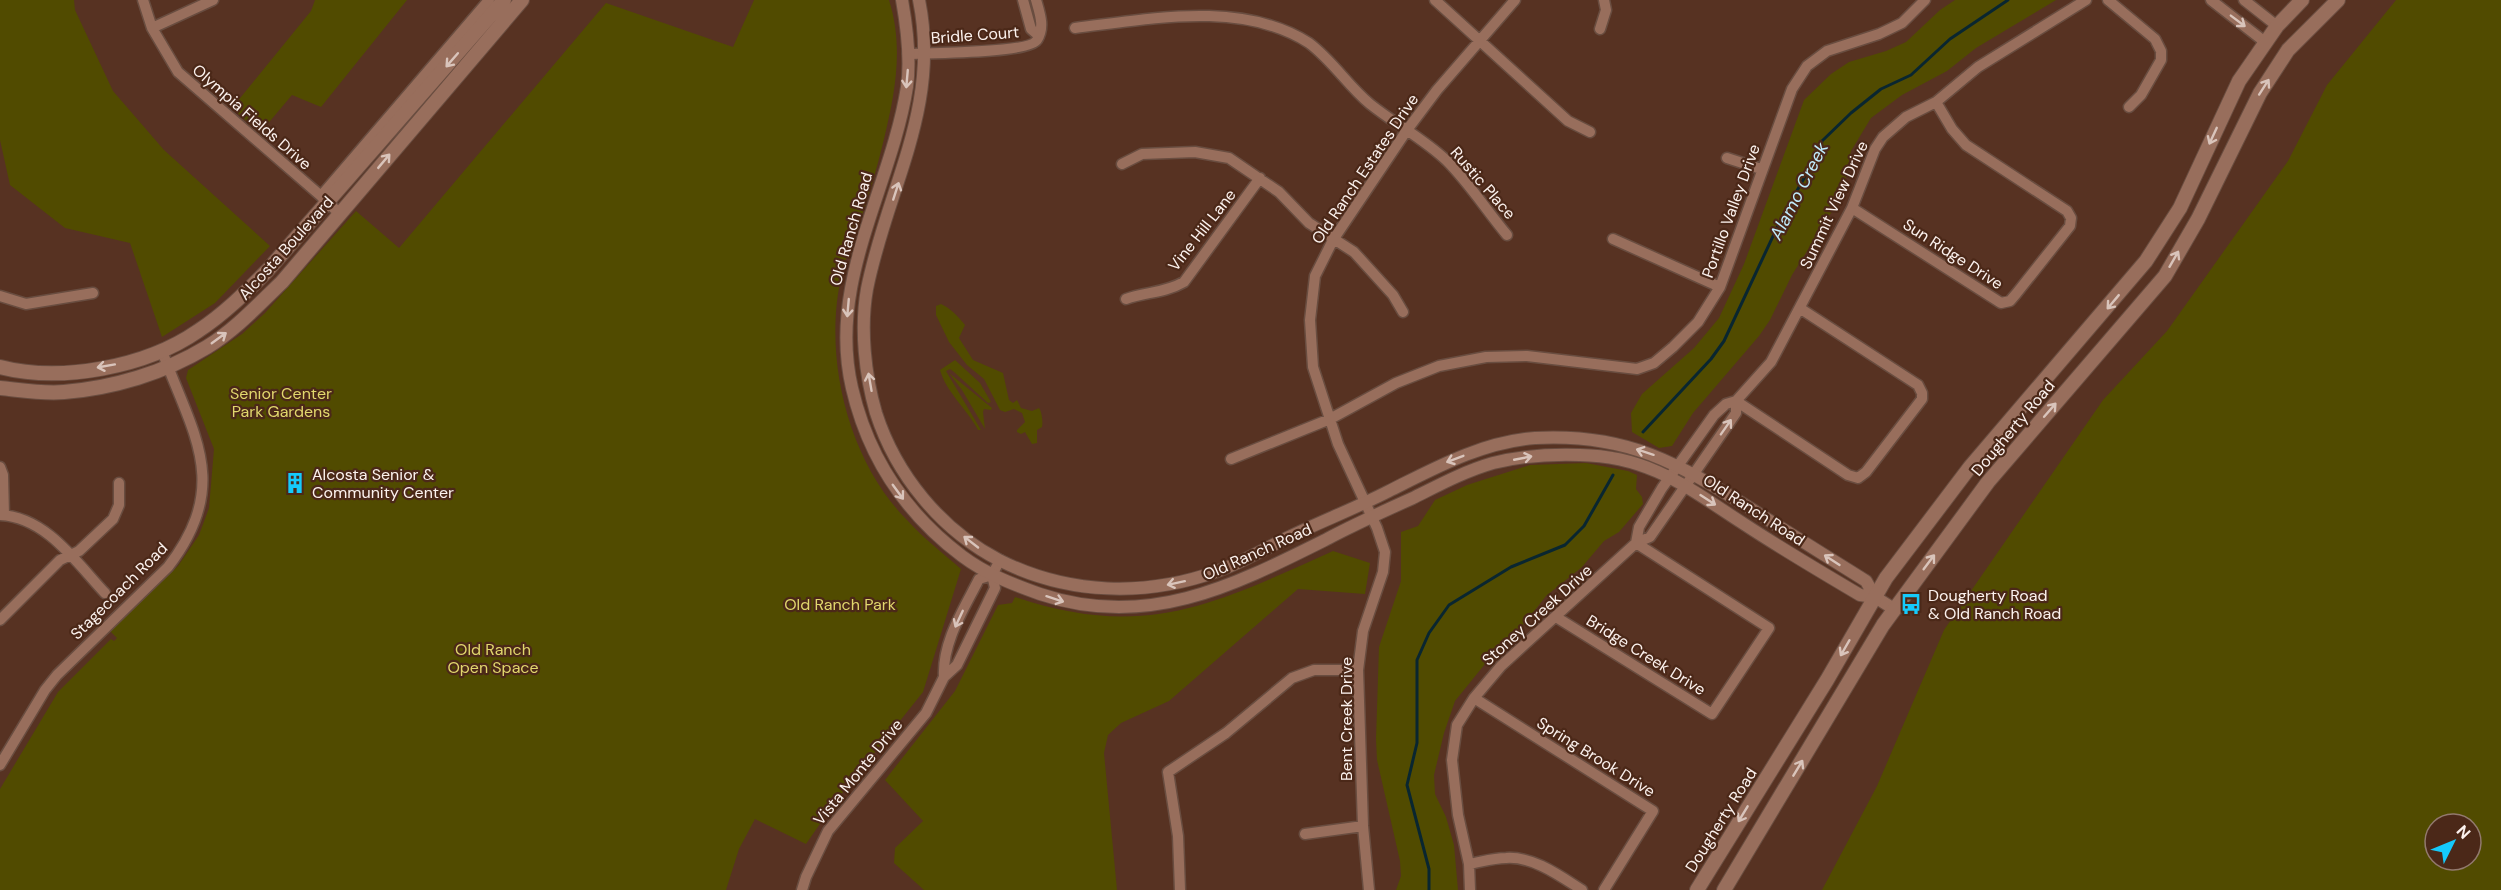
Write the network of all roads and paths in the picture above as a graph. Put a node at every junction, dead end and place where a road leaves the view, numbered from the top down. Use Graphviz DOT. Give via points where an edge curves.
graph roads {
  1 [pos="143,0"];
  2 [pos="213,0"];
  3 [pos="489,0"];
  4 [pos="504,0"];
  5 [pos="522,0"];
  6 [pos="902,0"];
  7 [pos="919,0"];
  8 [pos="1023,0"];
  9 [pos="1036,0"];
  10 [pos="1435,0"];
  11 [pos="1515,0"];
  12 [pos="1604,0"];
  13 [pos="1925,0"];
  14 [pos="2086,0"];
  15 [pos="2108,0"];
  16 [pos="2211,0"];
  17 [pos="2244,0"];
  18 [pos="2302,0"];
  19 [pos="2338,0"];
  20 [pos="2277,26"];
  21 [pos="152,28"];
  22 [pos="1075,28"];
  23 [pos="1600,29"];
  24 [pos="1038,35"];
  25 [pos="1480,42"];
  26 [pos="2265,42"];
  27 [pos="924,53"];
  28 [pos="908,54"];
  29 [pos="1936,102"];
  30 [pos="2129,107"];
  31 [pos="1407,130"];
  32 [pos="1590,132"];
  33 [pos="1727,158"];
  34 [pos="1122,164"];
  35 [pos="1761,169"];
  36 [pos="1260,178"];
  37 [pos="325,199"];
  38 [pos="1852,208"];
  39 [pos="339,214"];
  40 [pos="1507,235"];
  41 [pos="1613,239"];
  42 [pos="1333,240"];
  43 [pos="1720,287"];
  44 [pos="93,293"];
  45 [pos="0,296"];
  46 [pos="1126,299"];
  47 [pos="1801,309"];
  48 [pos="1404,312"];
  49 [pos="162,351"];
  50 [pos="0,367"];
  51 [pos="168,367"];
  52 [pos="0,388"];
  53 [pos="1736,400"];
  54 [pos="1330,419"];
  55 [pos="1231,459"];
  56 [pos="1678,465"];
  57 [pos="0,467"];
  58 [pos="1693,474"];
  59 [pos="1671,477"];
  60 [pos="119,483"];
  61 [pos="1685,486"];
  62 [pos="1365,502"];
  63 [pos="2,515"];
  64 [pos="1372,517"];
  65 [pos="1636,543"];
  66 [pos="70,556"];
  67 [pos="999,560"];
  68 [pos="992,575"];
  69 [pos="105,593"];
  70 [pos="1875,597"];
  71 [pos="1894,609"];
  72 [pos="1556,617"];
  73 [pos="0,620"];
  74 [pos="1358,670"];
  75 [pos="944,677"];
  76 [pos="1474,698"];
  77 [pos="0,765"];
  78 [pos="1363,826"];
  79 [pos="1305,834"];
  80 [pos="1469,864"];
  81 [pos="802,890"];
  82 [pos="1180,890"];
  83 [pos="1369,890"];
  84 [pos="1470,890"];
  85 [pos="1582,890"];
  86 [pos="1604,890"];
  87 [pos="1697,890"];
  88 [pos="1724,890"];
  1 -- 21 [label="street, Olympia Fields Drive"];
  2 -- 21 [label="street"];
  3 -- 37 [label="street, Alcosta Boulevard"];
  4 -- 37 [label="main road, Alcosta Boulevard, one-way"];
  39 -- 5 [label="main road, Alcosta Boulevard, one-way"];
  6 -- 28 [label="street, Old Ranch Road"];
  7 -- 27 [label="street, Old Ranch Road"];
  8 -- 24 [label="street, Bridle Court" via="1031,29"];
  9 -- 24 [label="street, Bridle Court" via="1042,26"];
  10 -- 25 [label="street"];
  11 -- 25 [label="street, Old Ranch Estates Drive"];
  12 -- 23 [label="street" via="1606,10"];
  13 -- 35 [label="street, Portillo Valley Drive" via="1902,23 1827,51 1807,66 1792,89"];
  14 -- 29 [label="street, Summit View Drive" via="1978,67"];
  15 -- 30 [label="street" via="2155,39 2161,51 2161,60"];
  16 -- 26 [label="street, one-way"];
  17 -- 20 [label="street"];
  18 -- 20 [label="main road, Dougherty Road"];
  71 -- 19 [label="main road, Dougherty Road, one-way" via="1988,482 2164,276 2198,219 2260,93 2288,50"];
  20 -- 26 [label="main road, Dougherty Road"];
  21 -- 37 [label="street, Olympia Fields Drive" via="178,72"];
  22 -- 31 [label="street, Rustic Place" via="1200,13 1275,25 1308,43 1339,69 1369,103"];
  24 -- 27 [label="street, Bridle Court" via="1033,44 1021,48"];
  25 -- 31 [label="street, Old Ranch Estates Drive"];
  25 -- 32 [label="street" via="1568,121"];
  26 -- 70 [label="main road, Dougherty Road, one-way" via="2239,81 2180,208 2146,261 1970,467"];
  27 -- 28 [label="street, Bridle Court"];
  67 -- 27 [label="street, Old Ranch Road, one-way" via="947,524 922,498 895,456 877,414 869,381 864,333 867,292 915,132"];
  28 -- 68 [label="street, Old Ranch Road, one-way" via="908,83 899,126 850,286 846,330 850,382 860,420 880,464 909,508 936,536"];
  29 -- 38 [label="street, Summit View Drive" via="1906,117 1883,137"];
  29 -- 38 [label="street, Sun Ridge Drive" via="1966,145 2067,211 2070,226 2010,301 2001,303"];
  31 -- 40 [label="street, Rustic Place" via="1446,161"];
  31 -- 42 [label="street, Old Ranch Estates Drive"];
  33 -- 35 [label="street"];
  34 -- 36 [label="street" via="1142,154 1195,152 1229,158"];
  35 -- 43 [label="street, Portillo Valley Drive"];
  36 -- 42 [label="street"];
  36 -- 46 [label="street, Vine Hill Lane" via="1184,282 1169,290"];
  37 -- 39 [label="street, Olympia Fields Drive"];
  37 -- 49 [label="main road, Alcosta Boulevard" via="267,271 228,309 196,333"];
  38 -- 47 [label="street, Summit View Drive"];
  51 -- 39 [label="main road, Alcosta Boulevard, one-way" via="207,347 241,322 282,282"];
  41 -- 43 [label="street"];
  42 -- 48 [label="street" via="1354,252"];
  42 -- 54 [label="street, Old Ranch Estates Drive" via="1315,276 1310,320 1313,367"];
  43 -- 54 [label="street, Portillo Valley Drive" via="1698,322 1654,363 1637,369 1527,356 1486,357 1439,366 1396,383"];
  44 -- 45 [label="street" via="26,304"];
  47 -- 53 [label="street, Summit View Drive" via="1772,362"];
  47 -- 53 [label="street" via="1918,385 1922,399 1858,478"];
  49 -- 50 [label="main road, Alcosta Boulevard, one-way" via="123,363 65,373"];
  49 -- 51 [label="street, Stagecoach Road"];
  51 -- 52 [label="main road, Alcosta Boulevard" via="125,382 62,392"];
  51 -- 77 [label="street, Stagecoach Road" via="202,456 203,491 193,528 168,567 57,675"];
  53 -- 56 [label="street, Summit View Drive" via="1714,415"];
  58 -- 53 [label="street, Summit View Drive, one-way" via="1736,413"];
  54 -- 55 [label="street, Portillo Valley Drive"];
  54 -- 62 [label="street, Old Ranch Estates Drive"];
  56 -- 58 [label="street, Old Ranch Road"];
  56 -- 59 [label="street, Summit View Drive"];
  56 -- 62 [label="street, Old Ranch Road, one-way" via="1622,444 1533,438 1485,447"];
  57 -- 63 [label="street"];
  58 -- 61 [label="street, Summit View Drive"];
  70 -- 58 [label="street, Old Ranch Road, one-way" via="1866,581"];
  59 -- 61 [label="street, Old Ranch Road"];
  64 -- 59 [label="street, Old Ranch Road, one-way" via="1447,481 1493,464 1535,455 1616,457"];
  59 -- 65 [label="street, Stoney Creek Drive" via="1639,527"];
  60 -- 66 [label="street" via="119,505 113,519"];
  61 -- 65 [label="street, Stoney Creek Drive" via="1650,537"];
  61 -- 70 [label="street, Old Ranch Road, one-way" via="1860,595"];
  62 -- 64 [label="street, Old Ranch Estates Drive"];
  62 -- 67 [label="street, Old Ranch Road, one-way" via="1222,569 1151,588 1113,590 1070,585"];
  63 -- 66 [label="street" via="38,526"];
  68 -- 64 [label="street, Old Ranch Road, one-way" via="1064,602 1152,606 1232,585"];
  64 -- 74 [label="street, Bent Creek Drive" via="1385,552 1383,572 1363,631"];
  65 -- 72 [label="street, Stoney Creek Drive"];
  65 -- 72 [label="street, Bridge Creek Drive" via="1769,628 1712,714"];
  66 -- 69 [label="street"];
  66 -- 73 [label="street" via="60,560"];
  67 -- 68 [label="street, Vista Monte Drive"];
  68 -- 75 [label="street, Vista Monte Drive" via="995,588 957,665"];
  68 -- 75 [label="street, Vista Monte Drive, one-way" via="979,579 956,626 943,659"];
  70 -- 71 [label="street, Old Ranch Road"];
  70 -- 87 [label="main road, Dougherty Road, one-way"];
  88 -- 71 [label="main road, Dougherty Road, one-way"];
  72 -- 76 [label="street, Stoney Creek Drive" via="1501,666"];
  74 -- 78 [label="street, Bent Creek Drive"];
  74 -- 82 [label="street" via="1314,670 1292,678 1226,733 1167,772 1178,836"];
  75 -- 81 [label="street, Vista Monte Drive" via="926,712 828,831"];
  76 -- 80 [label="street, Stoney Creek Drive" via="1457,725 1452,760"];
  76 -- 86 [label="street, Spring Brook Drive" via="1653,811"];
  78 -- 79 [label="street"];
  78 -- 83 [label="street, Bent Creek Drive"];
  80 -- 84 [label="street, Stoney Creek Drive"];
  80 -- 85 [label="street" via="1507,857 1526,860"];
}
